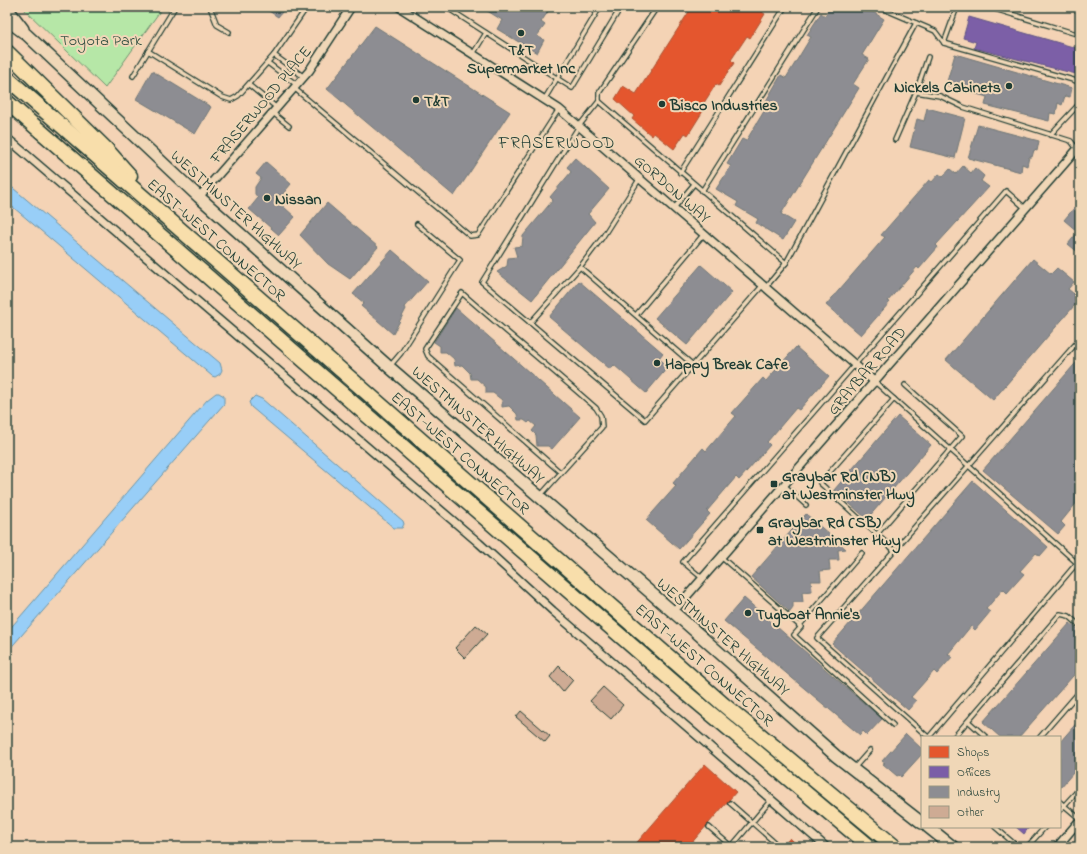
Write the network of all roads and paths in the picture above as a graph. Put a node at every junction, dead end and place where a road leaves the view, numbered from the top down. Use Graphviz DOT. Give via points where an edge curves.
graph roads {
  1 [pos="175,7"];
  2 [pos="210,7"];
  3 [pos="307,7"];
  4 [pos="351,7"];
  5 [pos="399,7"];
  6 [pos="446,7"];
  7 [pos="600,7"];
  8 [pos="621,7"];
  9 [pos="657,7"];
  10 [pos="785,7"];
  11 [pos="818,7"];
  12 [pos="879,7"];
  13 [pos="956,7"];
  14 [pos="988,7"];
  15 [pos="7,8"];
  16 [pos="7,20"];
  17 [pos="916,23"];
  18 [pos="229,32"];
  19 [pos="486,33"];
  20 [pos="27,35"];
  21 [pos="1080,35"];
  22 [pos="944,43"];
  23 [pos="148,51"];
  24 [pos="7,52"];
  25 [pos="473,54"];
  26 [pos="274,55"];
  27 [pos="928,57"];
  28 [pos="268,63"];
  29 [pos="133,76"];
  30 [pos="304,77"];
  31 [pos="7,78"];
  32 [pos="556,78"];
  33 [pos="1080,82"];
  34 [pos="249,85"];
  35 [pos="296,87"];
  36 [pos="916,92"];
  37 [pos="544,100"];
  38 [pos="7,102"];
  39 [pos="599,102"];
  40 [pos="1080,103"];
  41 [pos="559,109"];
  42 [pos="275,111"];
  43 [pos="289,126"];
  44 [pos="579,126"];
  45 [pos="1050,135"];
  46 [pos="7,138"];
  47 [pos="895,140"];
  48 [pos="1079,148"];
  49 [pos="680,173"];
  50 [pos="640,178"];
  51 [pos="694,184"];
  52 [pos="702,191"];
  53 [pos="199,197"];
  54 [pos="674,208"];
  55 [pos="1026,208"];
  56 [pos="170,220"];
  57 [pos="417,224"];
  58 [pos="704,234"];
  59 [pos="786,263"];
  60 [pos="580,267"];
  61 [pos="764,286"];
  62 [pos="636,315"];
  63 [pos="530,323"];
  64 [pos="1080,339"];
  65 [pos="854,364"];
  66 [pos="693,365"];
  67 [pos="389,367"];
  68 [pos="875,382"];
  69 [pos="905,385"];
  70 [pos="894,399"];
  71 [pos="950,449"];
  72 [pos="968,466"];
  73 [pos="560,472"];
  74 [pos="784,485"];
  75 [pos="539,497"];
  76 [pos="806,505"];
  77 [pos="877,534"];
  78 [pos="894,550"];
  79 [pos="862,553"];
  80 [pos="721,557"];
  81 [pos="1080,559"];
  82 [pos="1077,563"];
  83 [pos="702,578"];
  84 [pos="673,612"];
  85 [pos="799,626"];
  86 [pos="1080,626"];
  87 [pos="1080,691"];
  88 [pos="968,721"];
  89 [pos="893,725"];
  90 [pos="927,736"];
  91 [pos="929,736"];
  92 [pos="955,736"];
  93 [pos="985,736"];
  94 [pos="1041,736"];
  95 [pos="870,750"];
  96 [pos="853,769"];
  97 [pos="1080,788"];
  98 [pos="772,799"];
  99 [pos="730,803"];
  100 [pos="1061,803"];
  101 [pos="1064,805"];
  102 [pos="1061,809"];
  103 [pos="1080,820"];
  104 [pos="921,822"];
  105 [pos="752,823"];
  106 [pos="709,827"];
  107 [pos="929,828"];
  108 [pos="996,828"];
  109 [pos="1044,828"];
  110 [pos="774,842"];
  111 [pos="732,847"];
  112 [pos="826,847"];
  113 [pos="870,847"];
  114 [pos="895,847"];
  115 [pos="953,847"];
  116 [pos="1018,847"];
  117 [pos="1027,847"];
  118 [pos="1057,847"];
  1 -- 23 [label="lane"];
  2 -- 18 [label="lane" via="218,25"];
  3 -- 26 [label="lane"];
  4 -- 30 [label="street, FRASERWOOD PLACE"];
  5 -- 25 [label="street, GORDON WAY"];
  6 -- 19 [label="lane"];
  7 -- 32 [label="lane"];
  8 -- 32 [label="lane" via="572,88"];
  9 -- 39 [label="lane" via="599,93"];
  10 -- 49 [label="lane"];
  11 -- 52 [label="lane"];
  12 -- 17 [label="lane"];
  13 -- 22 [label="lane"];
  14 -- 21 [label="lane"];
  15 -- 20 [label="main road, WESTMINSTER HIGHWAY"];
  16 -- 20 [label="main road, WESTMINSTER HIGHWAY"];
  17 -- 22 [label="lane" via="935,31"];
  17 -- 59 [label="lane"];
  19 -- 25 [label="lane"];
  19 -- 32 [label="lane"];
  20 -- 53 [label="main road, WESTMINSTER HIGHWAY"];
  22 -- 33 [label="lane"];
  23 -- 29 [label="lane"];
  23 -- 34 [label="lane" via="222,97 231,100"];
  24 -- 56 [label="highway" via="105,148"];
  25 -- 37 [label="street, GORDON WAY"];
  26 -- 28 [label="lane"];
  26 -- 30 [label="lane"];
  27 -- 36 [label="lane"];
  28 -- 34 [label="lane"];
  28 -- 35 [label="lane"];
  30 -- 35 [label="street, FRASERWOOD PLACE"];
  31 -- 56 [label="highway, EAST-WEST CONNECTOR"];
  32 -- 37 [label="lane"];
  34 -- 42 [label="lane"];
  35 -- 41 [label="lane" via="474,237 478,235"];
  35 -- 42 [label="street, FRASERWOOD PLACE"];
  36 -- 45 [label="lane" via="940,96 963,107"];
  36 -- 47 [label="lane"];
  37 -- 41 [label="street, GORDON WAY"];
  38 -- 113 [label="highway, EAST-WEST CONNECTOR" via="685,692"];
  39 -- 44 [label="lane"];
  39 -- 49 [label="lane"];
  40 -- 45 [label="lane"];
  41 -- 44 [label="street, GORDON WAY"];
  42 -- 43 [label="lane"];
  42 -- 53 [label="street, FRASERWOOD PLACE"];
  44 -- 50 [label="street, GORDON WAY"];
  44 -- 63 [label="lane" via="482,282"];
  45 -- 48 [label="lane" via="1071,141"];
  46 -- 98 [label="street"];
  48 -- 55 [label="street, GRAYBAR ROAD"];
  49 -- 51 [label="lane"];
  50 -- 54 [label="street, GORDON WAY"];
  50 -- 60 [label="lane" via="602,238"];
  51 -- 52 [label="lane"];
  51 -- 54 [label="lane"];
  52 -- 59 [label="lane"];
  53 -- 67 [label="main road, WESTMINSTER HIGHWAY"];
  54 -- 58 [label="street, GORDON WAY"];
  55 -- 65 [label="lane" via="1006,191"];
  55 -- 68 [label="street, GRAYBAR ROAD"];
  56 -- 114 [label="highway, EAST-WEST CONNECTOR" via="724,705"];
  57 -- 67 [label="lane" via="460,260 401,353"];
  58 -- 61 [label="street, GORDON WAY"];
  58 -- 62 [label="lane"];
  59 -- 61 [label="lane"];
  60 -- 62 [label="lane"];
  60 -- 63 [label="lane"];
  61 -- 65 [label="street, GORDON WAY"];
  61 -- 66 [label="lane"];
  62 -- 66 [label="lane"];
  63 -- 66 [label="lane" via="645,420"];
  64 -- 72 [label="lane"];
  65 -- 68 [label="street, GORDON WAY"];
  65 -- 83 [label="lane" via="683,562"];
  67 -- 75 [label="main road, WESTMINSTER HIGHWAY"];
  68 -- 70 [label="lane"];
  68 -- 74 [label="street, GRAYBAR ROAD"];
  69 -- 71 [label="lane" via="962,436"];
  70 -- 71 [label="lane"];
  70 -- 77 [label="lane" via="820,483"];
  71 -- 72 [label="lane"];
  71 -- 77 [label="lane"];
  72 -- 78 [label="lane"];
  72 -- 82 [label="lane"];
  73 -- 73 [label="lane" via="602,427 601,416 596,408 462,293 425,349 428,356"];
  73 -- 75 [label="lane"];
  74 -- 76 [label="lane"];
  74 -- 80 [label="street, GRAYBAR ROAD"];
  75 -- 84 [label="main road, WESTMINSTER HIGHWAY"];
  77 -- 78 [label="lane"];
  78 -- 90 [label="lane" via="817,638"];
  79 -- 85 [label="lane"];
  80 -- 83 [label="street, GRAYBAR ROAD"];
  80 -- 85 [label="lane"];
  81 -- 82 [label="lane"];
  82 -- 91 [label="lane"];
  83 -- 84 [label="street, GRAYBAR ROAD"];
  84 -- 96 [label="main road, WESTMINSTER HIGHWAY"];
  85 -- 89 [label="lane" via="794,635"];
  86 -- 88 [label="lane" via="1069,616 1060,614"];
  87 -- 94 [label="lane"];
  88 -- 92 [label="lane"];
  88 -- 93 [label="lane"];
  95 -- 96 [label="lane"];
  96 -- 104 [label="main road, WESTMINSTER HIGHWAY"];
  97 -- 101 [label="lane"];
  98 -- 105 [label="lane"];
  98 -- 112 [label="street"];
  99 -- 105 [label="lane"];
  100 -- 101 [label="lane"];
  101 -- 102 [label="lane"];
  101 -- 103 [label="lane"];
  103 -- 118 [label="street"];
  105 -- 110 [label="lane"];
  105 -- 111 [label="lane"];
  106 -- 111 [label="lane"];
  107 -- 115 [label="main road"];
  108 -- 116 [label="lane"];
  109 -- 117 [label="lane"];
}
